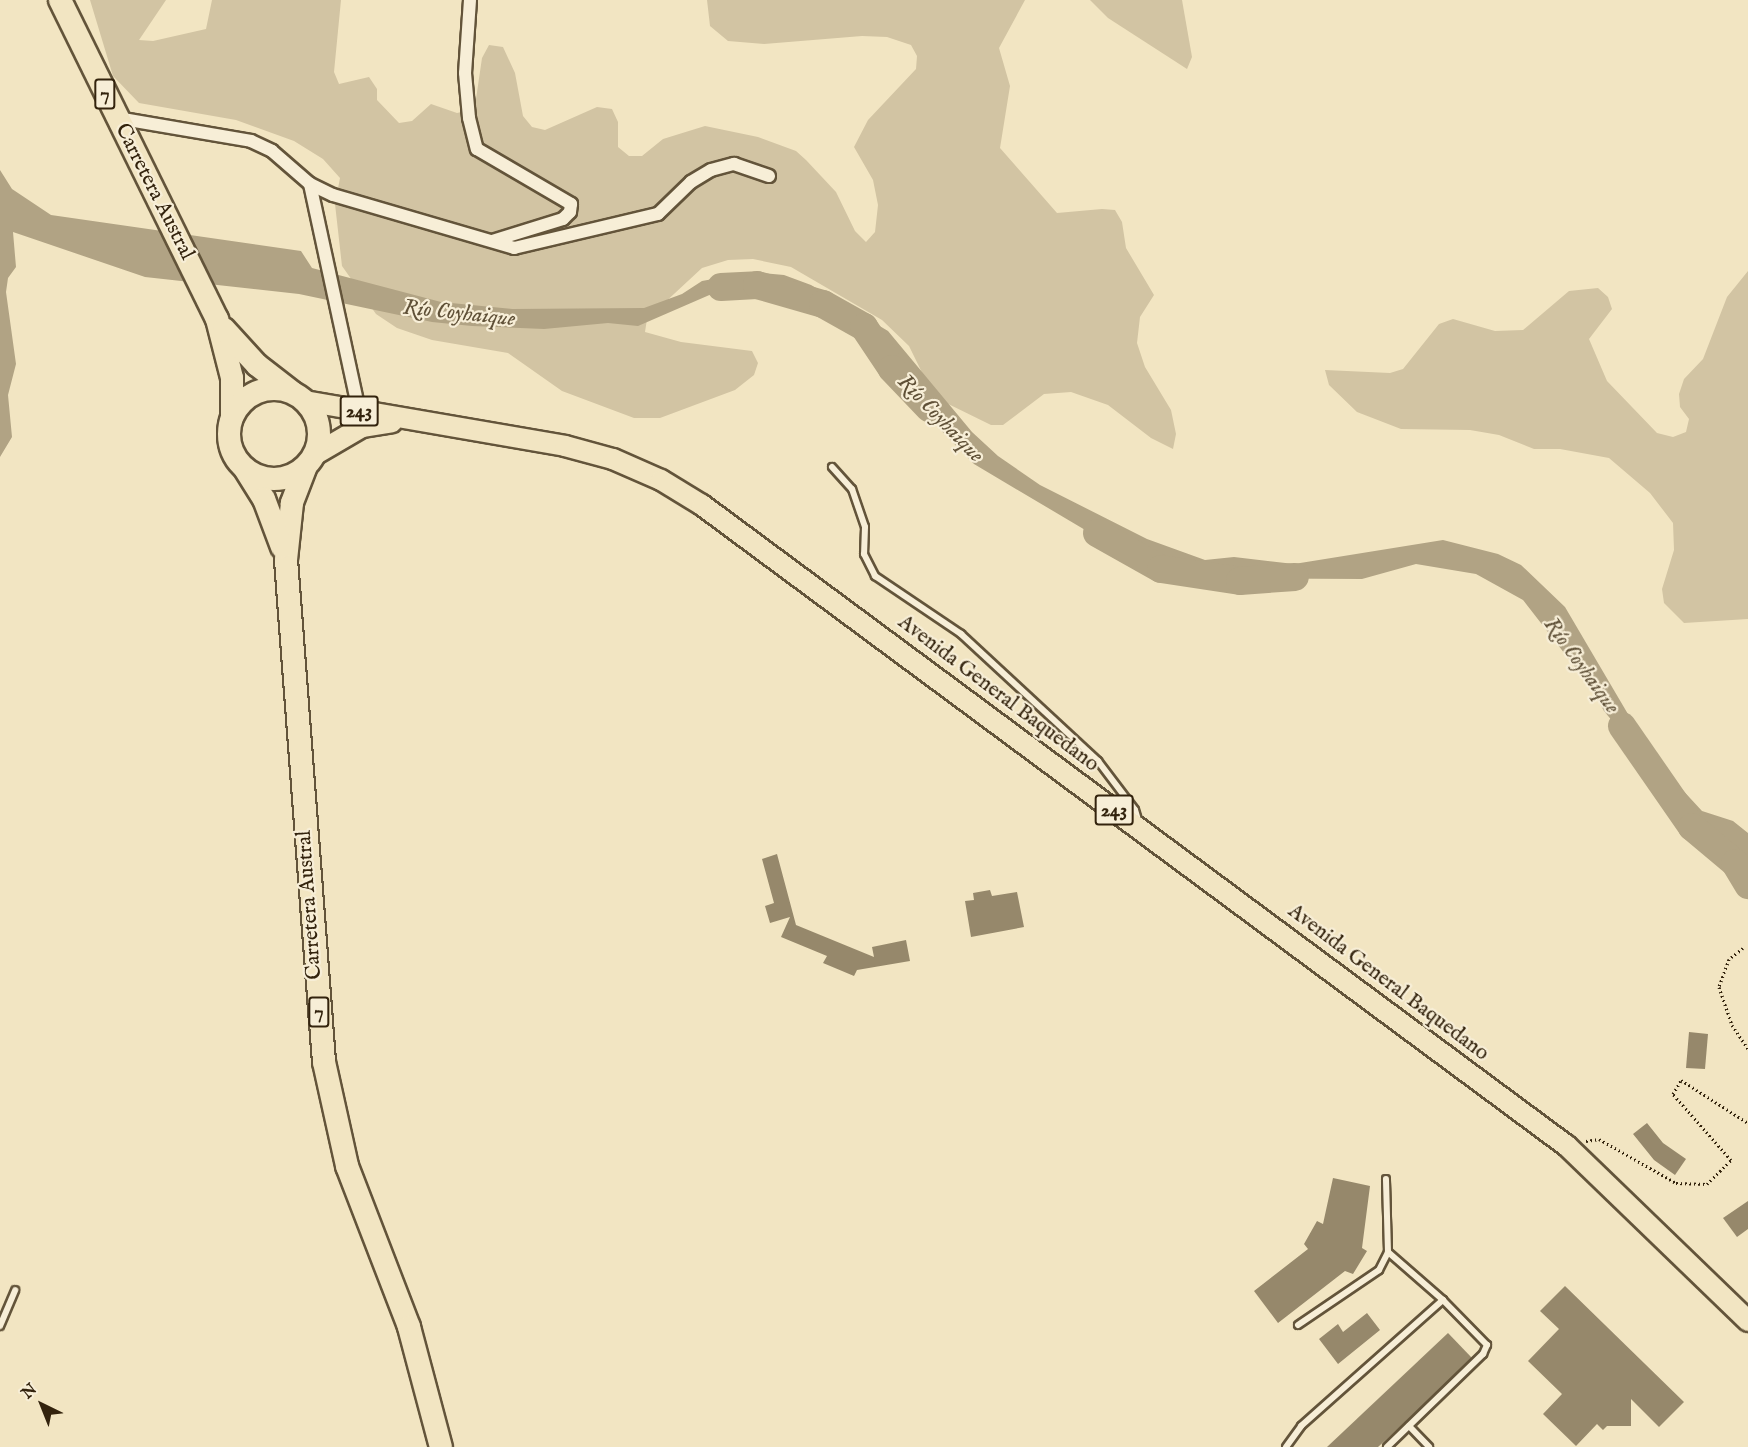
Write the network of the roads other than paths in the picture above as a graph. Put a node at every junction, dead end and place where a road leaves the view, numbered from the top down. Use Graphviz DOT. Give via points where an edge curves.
graph roads {
  1 [pos="60,0"];
  2 [pos="470,0"];
  3 [pos="117,117"];
  4 [pos="769,176"];
  5 [pos="310,184"];
  6 [pos="490,242"];
  7 [pos="217,319"];
  8 [pos="299,397"];
  9 [pos="359,411"];
  10 [pos="232,417"];
  11 [pos="413,421"];
  12 [pos="310,461"];
  13 [pos="832,467"];
  14 [pos="244,468"];
  15 [pos="286,560"];
  16 [pos="1140,830"];
  17 [pos="1386,1179"];
  18 [pos="1388,1252"];
  19 [pos="15,1290"];
  20 [pos="1443,1300"];
  21 [pos="1748,1321"];
  22 [pos="1298,1325"];
  23 [pos="0,1326"];
  24 [pos="1409,1425"];
  25 [pos="441,1447"];
  26 [pos="1286,1447"];
  27 [pos="1387,1447"];
  28 [pos="1429,1447"];
  1 -- 3 [label="highway, Carretera Austral / 7"];
  2 -- 6 [label="street" via="465,73 469,118 477,149 571,204 563,219"];
  3 -- 5 [label="street" via="251,141 272,151"];
  3 -- 7 [label="highway, Carretera Austral / 7"];
  4 -- 6 [label="street" via="734,164 711,170 691,182 658,214 514,248"];
  5 -- 6 [label="street" via="333,195"];
  5 -- 9 [label="street"];
  7 -- 8 [label="highway, Carretera Austral / 7" via="257,365"];
  7 -- 10 [label="highway, Carretera Austral / 7" via="232,378"];
  8 -- 9 [label="main road, Avenida General Baquedano / 243"];
  8 -- 10 [label="highway" via="262,390 244,400"];
  8 -- 12 [label="highway, 7" via="319,427"];
  9 -- 11 [label="main road, Avenida General Baquedano / 243"];
  10 -- 14 [label="highway, 7" via="231,450"];
  11 -- 12 [label="main road, Avenida General Baquedano / 243" via="362,427"];
  11 -- 16 [label="main road, Avenida General Baquedano / 243" via="565,446 613,459 661,480 702,505"];
  12 -- 14 [label="highway" via="275,479"];
  12 -- 15 [label="highway, Carretera Austral / 7" via="292,503"];
  13 -- 16 [label="lane" via="852,489 865,527 864,554 875,576 961,634 1098,761 1135,810"];
  14 -- 15 [label="highway, Carretera Austral / 7" via="264,499"];
  15 -- 25 [label="highway, Carretera Austral / 7" via="313,951 328,1088 347,1166 409,1327"];
  16 -- 21 [label="main road, Avenida General Baquedano / 243" via="1574,1153"];
  17 -- 18 [label="lane"];
  18 -- 20 [label="lane"];
  18 -- 22 [label="lane" via="1379,1270"];
  19 -- 23 [label="lane"];
  20 -- 24 [label="lane" via="1486,1345 1483,1354"];
  20 -- 26 [label="lane" via="1301,1426"];
  24 -- 27 [label="lane"];
  24 -- 28 [label="lane"];
}
